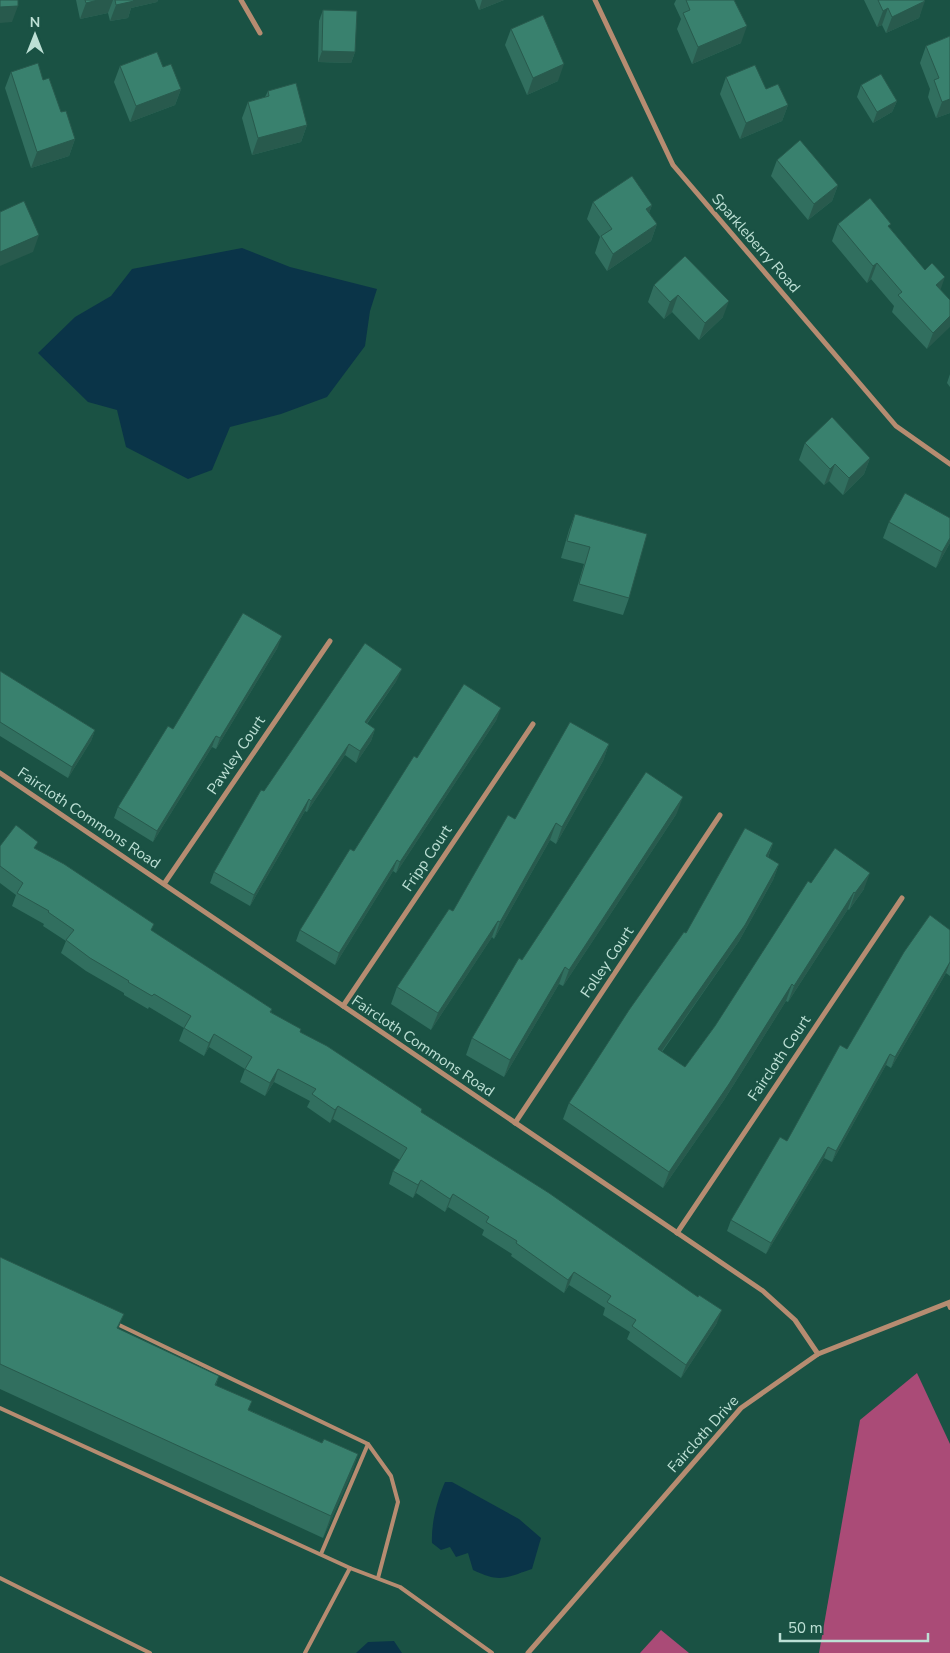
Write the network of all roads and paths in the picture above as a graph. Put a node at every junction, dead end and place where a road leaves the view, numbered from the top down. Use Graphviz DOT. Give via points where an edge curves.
graph roads {
  1 [pos="241,0"];
  2 [pos="595,0"];
  3 [pos="260,33"];
  4 [pos="950,464"];
  5 [pos="330,641"];
  6 [pos="533,724"];
  7 [pos="0,773"];
  8 [pos="720,815"];
  9 [pos="164,884"];
  10 [pos="902,898"];
  11 [pos="342,1006"];
  12 [pos="515,1123"];
  13 [pos="677,1233"];
  14 [pos="949,1304"];
  15 [pos="107,1319"];
  16 [pos="818,1354"];
  17 [pos="0,1408"];
  18 [pos="368,1444"];
  19 [pos="321,1554"];
  20 [pos="350,1568"];
  21 [pos="0,1578"];
  22 [pos="378,1578"];
  23 [pos="150,1653"];
  24 [pos="305,1653"];
  25 [pos="492,1653"];
  26 [pos="528,1653"];
  1 -- 3 [label="street"];
  2 -- 4 [label="street, Sparkleberry Road" via="672,165 896,426"];
  5 -- 9 [label="street, Pawley Court"];
  6 -- 11 [label="street, Fripp Court"];
  7 -- 9 [label="street, Faircloth Commons Road"];
  8 -- 12 [label="street, Folley Court"];
  9 -- 11 [label="street, Faircloth Commons Road"];
  10 -- 13 [label="street, Faircloth Court"];
  11 -- 12 [label="street, Faircloth Commons Road"];
  12 -- 13 [label="street, Faircloth Commons Road"];
  13 -- 16 [label="street, Faircloth Commons Road" via="784,1308"];
  14 -- 16 [label="street, Faircloth Drive"];
  15 -- 18 [label="lane"];
  16 -- 26 [label="street, Faircloth Drive" via="741,1408"];
  17 -- 19 [label="lane"];
  18 -- 19 [label="lane"];
  18 -- 22 [label="lane" via="391,1476 398,1502"];
  19 -- 20 [label="lane"];
  20 -- 22 [label="lane"];
  20 -- 24 [label="lane"];
  21 -- 23 [label="lane"];
  22 -- 25 [label="lane" via="400,1587"];
}
